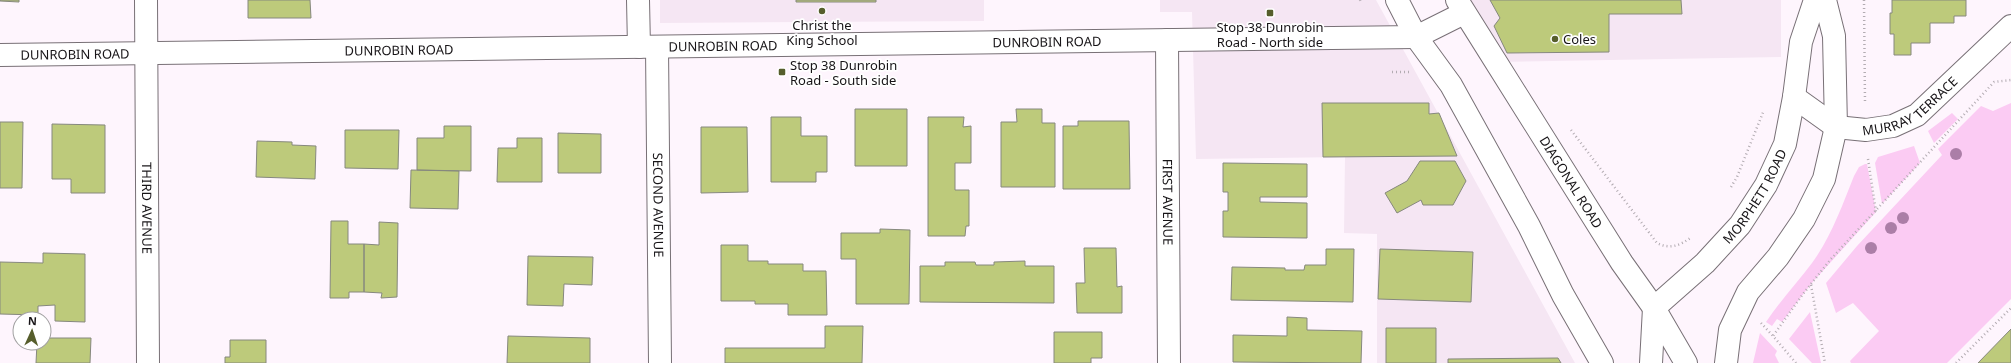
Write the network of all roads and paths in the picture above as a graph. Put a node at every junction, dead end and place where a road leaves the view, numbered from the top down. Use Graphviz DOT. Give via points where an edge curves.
graph roads {
  1 [pos="146,0"];
  2 [pos="638,0"];
  3 [pos="1397,0"];
  4 [pos="1815,0"];
  5 [pos="1825,0"];
  6 [pos="1864,0"];
  7 [pos="1460,7"];
  8 [pos="2011,26"];
  9 [pos="1416,37"];
  10 [pos="1167,40"];
  11 [pos="648,47"];
  12 [pos="147,54"];
  13 [pos="0,56"];
  14 [pos="2011,80"];
  15 [pos="1794,97"];
  16 [pos="1866,105"];
  17 [pos="1766,106"];
  18 [pos="1836,127"];
  19 [pos="1868,159"];
  20 [pos="1729,190"];
  21 [pos="1876,212"];
  22 [pos="1694,235"];
  23 [pos="1652,238"];
  24 [pos="1811,284"];
  25 [pos="1654,308"];
  26 [pos="2011,308"];
  27 [pos="1758,320"];
  28 [pos="1773,336"];
  29 [pos="148,363"];
  30 [pos="660,363"];
  31 [pos="1169,363"];
  32 [pos="1602,363"];
  33 [pos="1652,363"];
  34 [pos="1686,363"];
  35 [pos="1726,363"];
  36 [pos="1796,363"];
  37 [pos="1825,363"];
  38 [pos="1956,363"];
  1 -- 12 [label="street, THIRD AVENUE"];
  2 -- 11 [label="street, SECOND AVENUE"];
  3 -- 9 [label="street"];
  4 -- 15 [label="street, MORPHETT ROAD" via="1801,42"];
  5 -- 18 [label="street" via="1834,36"];
  6 -- 16 [label="path"];
  7 -- 9 [label="street, DUNROBIN ROAD"];
  7 -- 25 [label="street, DIAGONAL ROAD"];
  8 -- 18 [label="street, MURRAY TERRACE" via="1917,115 1893,126 1871,130"];
  9 -- 10 [label="street, DUNROBIN ROAD"];
  9 -- 32 [label="street" via="1451,85"];
  10 -- 11 [label="street, DUNROBIN ROAD"];
  10 -- 31 [label="street, FIRST AVENUE"];
  11 -- 12 [label="street, DUNROBIN ROAD"];
  11 -- 30 [label="street, SECOND AVENUE"];
  12 -- 13 [label="street, DUNROBIN ROAD"];
  12 -- 29 [label="street, THIRD AVENUE"];
  14 -- 21 [label="path" via="1994,82"];
  15 -- 18 [label="street"];
  15 -- 25 [label="street, MORPHETT ROAD" via="1785,144 1766,185 1740,225 1705,263"];
  17 -- 20 [label="path" via="1737,178"];
  18 -- 35 [label="street" via="1824,179 1804,219 1748,292 1730,330"];
  19 -- 21 [label="path"];
  21 -- 24 [label="path"];
  22 -- 23 [label="path" via="1670,247 1663,246"];
  24 -- 28 [label="path"];
  24 -- 37 [label="path"];
  25 -- 33 [label="street"];
  25 -- 34 [label="street, DIAGONAL ROAD"];
  26 -- 38 [label="path"];
  27 -- 28 [label="path"];
  28 -- 36 [label="path"];
}
